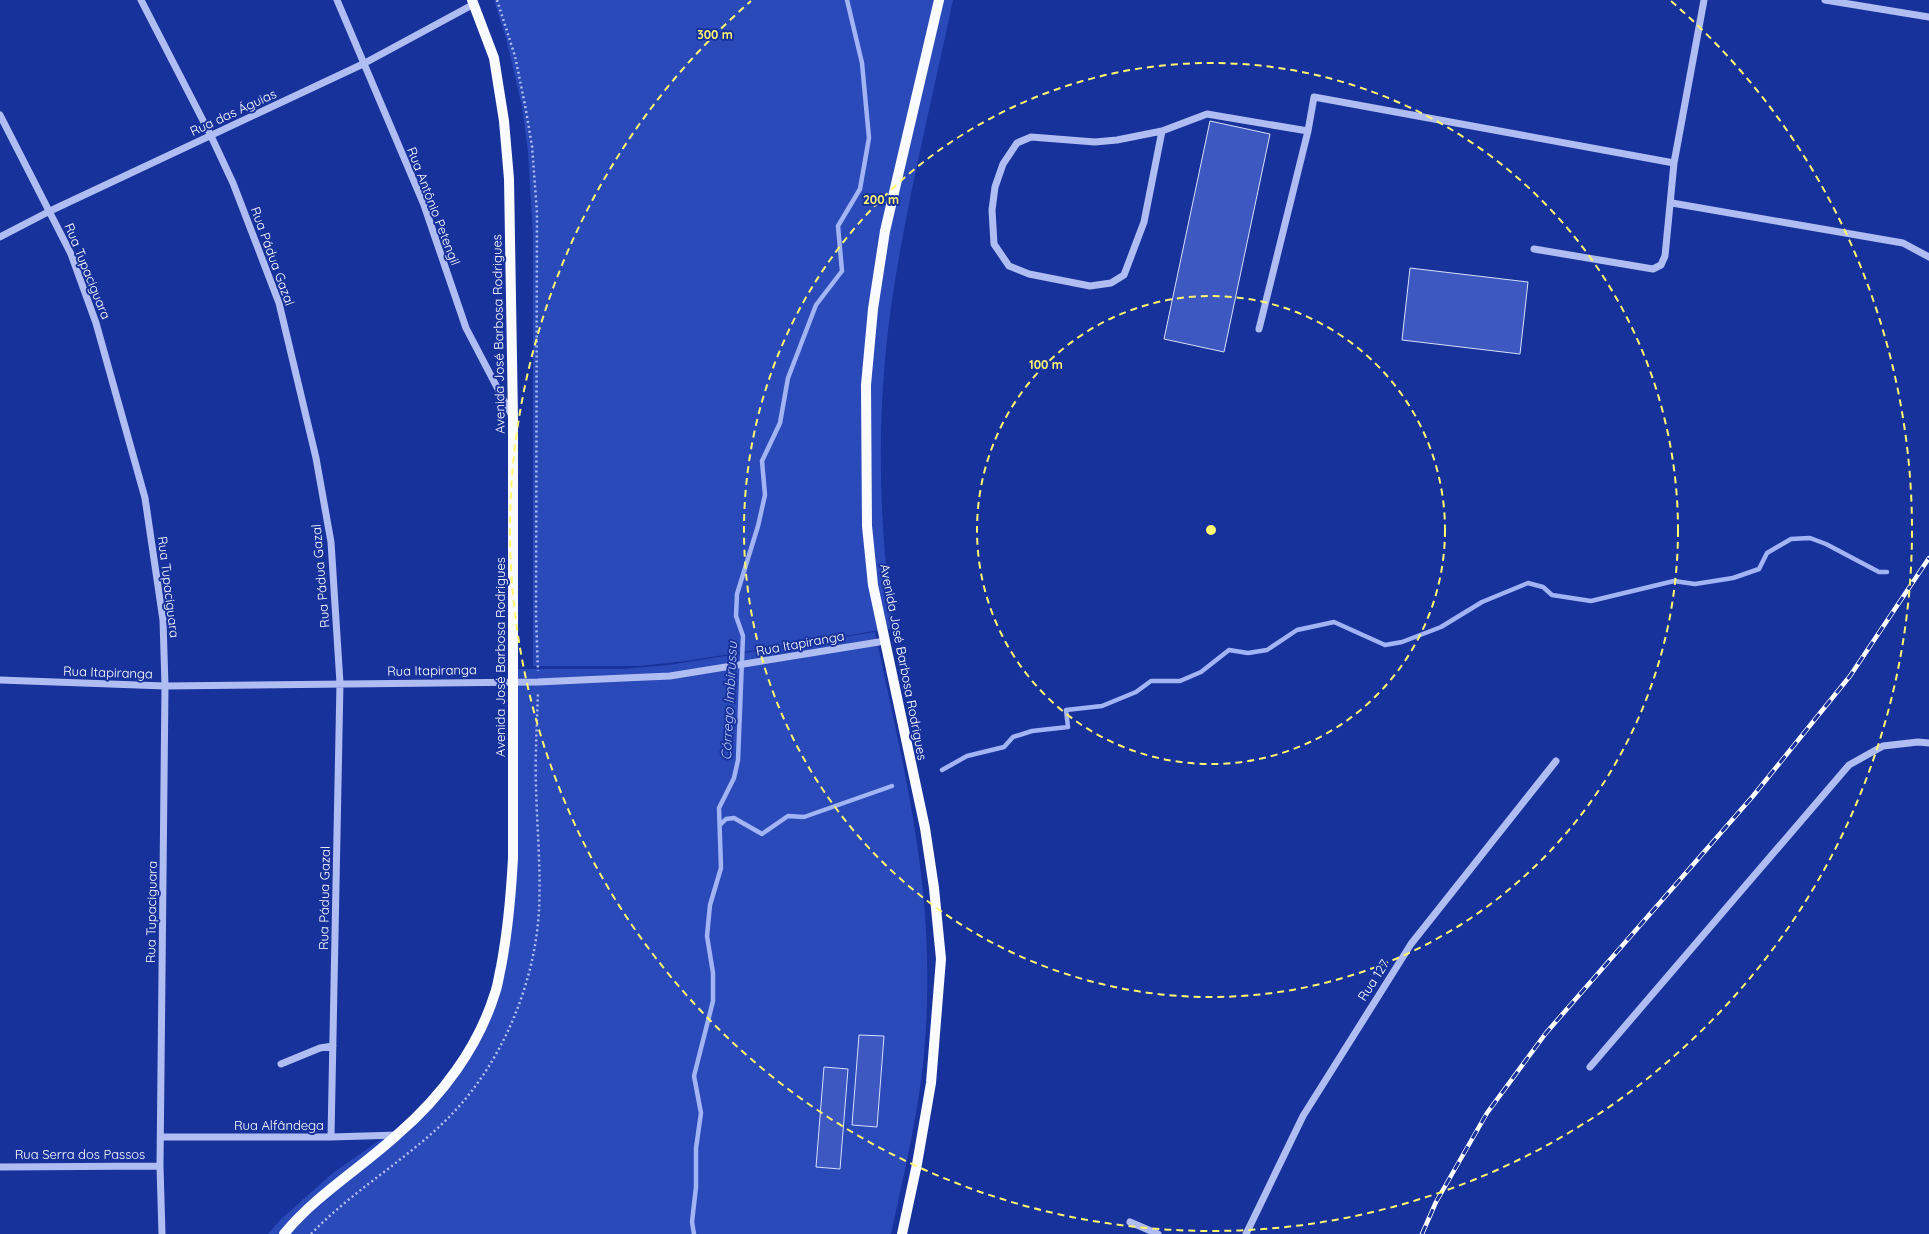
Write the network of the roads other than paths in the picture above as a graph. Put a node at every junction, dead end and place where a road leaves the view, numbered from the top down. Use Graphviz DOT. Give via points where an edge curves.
graph roads {
  1 [pos="141,0"];
  2 [pos="337,0"];
  3 [pos="939,0"];
  4 [pos="1704,0"];
  5 [pos="1825,0"];
  6 [pos="473,2"];
  7 [pos="1929,17"];
  8 [pos="363,64"];
  9 [pos="0,116"];
  10 [pos="1162,131"];
  11 [pos="1308,131"];
  12 [pos="211,136"];
  13 [pos="1674,163"];
  14 [pos="1672,203"];
  15 [pos="50,211"];
  16 [pos="0,237"];
  17 [pos="1534,249"];
  18 [pos="1929,257"];
  19 [pos="1259,329"];
  20 [pos="513,418"];
  21 [pos="884,641"];
  22 [pos="0,680"];
  23 [pos="513,682"];
  24 [pos="340,683"];
  25 [pos="165,686"];
  26 [pos="1929,743"];
  27 [pos="1556,761"];
  28 [pos="333,1046"];
  29 [pos="281,1064"];
  30 [pos="1590,1067"];
  31 [pos="398,1135"];
  32 [pos="161,1137"];
  33 [pos="331,1137"];
  34 [pos="160,1166"];
  35 [pos="0,1167"];
  36 [pos="1130,1222"];
  37 [pos="162,1234"];
  38 [pos="284,1234"];
  39 [pos="902,1234"];
  40 [pos="1158,1234"];
  41 [pos="1246,1234"];
  1 -- 12 [label="street, Rua Pádua Gazal"];
  2 -- 8 [label="street, Rua Antônio Petengil"];
  3 -- 21 [label="main road, Avenida José Barbosa Rodrigues" via="885,231 873,309 867,377 867,526 873,585"];
  4 -- 13 [label="street"];
  5 -- 7 [label="street"];
  6 -- 8 [label="street, Rua das Águias"];
  6 -- 20 [label="main road, Avenida José Barbosa Rodrigues" via="494,58 504,121 509,179"];
  8 -- 12 [label="street, Rua das Águias"];
  8 -- 20 [label="street, Rua Antônio Petengil" via="424,206 466,328"];
  9 -- 15 [label="street, Rua Tupaciguara"];
  10 -- 10 [label="street" via="1117,140 1031,137 1017,143 1003,164 995,187 992,210 994,244 1009,266 1029,274 1090,286 1111,283 1124,275 1144,222"];
  10 -- 11 [label="street" via="1208,114"];
  11 -- 13 [label="street" via="1314,97"];
  11 -- 19 [label="street"];
  12 -- 15 [label="street, Rua das Águias"];
  12 -- 24 [label="street, Rua Pádua Gazal" via="233,183 279,303 316,458 332,542"];
  13 -- 14 [label="street"];
  14 -- 17 [label="street" via="1665,256 1661,265 1653,269"];
  14 -- 18 [label="street" via="1903,243"];
  15 -- 16 [label="street, Rua das Águias"];
  15 -- 25 [label="street, Rua Tupaciguara" via="70,254 96,323 145,498 163,620"];
  20 -- 23 [label="main road, Avenida José Barbosa Rodrigues"];
  21 -- 23 [label="street, Rua Itapiranga" via="670,676"];
  21 -- 39 [label="main road, Avenida José Barbosa Rodrigues" via="924,828 934,888 940,960 931,1083"];
  22 -- 25 [label="street, Rua Itapiranga"];
  23 -- 24 [label="street, Rua Itapiranga"];
  23 -- 31 [label="main road, Avenida José Barbosa Rodrigues" via="511,905 495,993 480,1032 460,1065 427,1106"];
  24 -- 25 [label="street, Rua Itapiranga"];
  24 -- 28 [label="street, Rua Pádua Gazal"];
  25 -- 32 [label="street, Rua Tupaciguara"];
  26 -- 30 [label="street" via="1883,746 1849,765"];
  27 -- 41 [label="street, Rua 127" via="1411,944 1303,1116"];
  28 -- 29 [label="street" via="320,1048"];
  28 -- 33 [label="street, Rua Pádua Gazal"];
  31 -- 33 [label="street, Rua Alfândega"];
  31 -- 38 [label="main road, Avenida José Barbosa Rodrigues" via="346,1175"];
  32 -- 33 [label="street, Rua Alfândega"];
  32 -- 34 [label="street, Rua Tupaciguara"];
  34 -- 35 [label="street, Rua Serra dos Passos"];
  34 -- 37 [label="street, Rua Tupaciguara"];
  36 -- 40 [label="street"];
}
